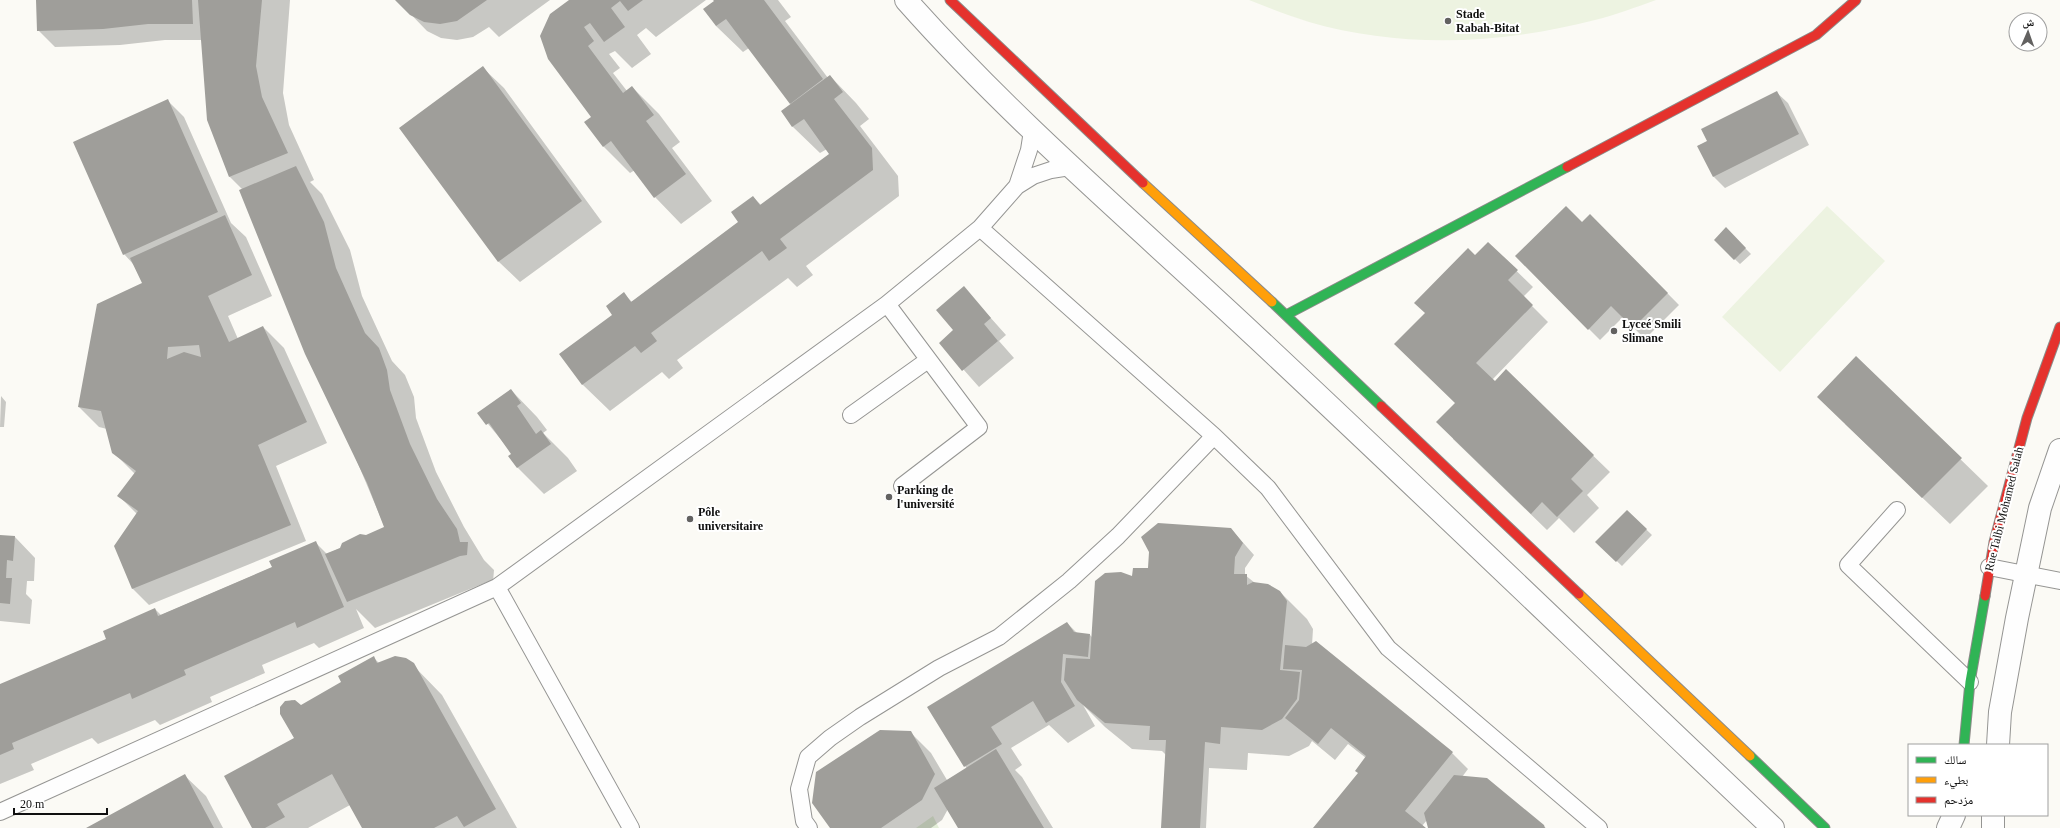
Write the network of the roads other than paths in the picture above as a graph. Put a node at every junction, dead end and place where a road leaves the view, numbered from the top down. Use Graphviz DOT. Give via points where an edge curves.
graph roads {
  1 [pos="906,0"];
  2 [pos="950,0"];
  3 [pos="1856,0"];
  4 [pos="1032,131"];
  5 [pos="1070,167"];
  6 [pos="1017,186"];
  7 [pos="980,228"];
  8 [pos="887,304"];
  9 [pos="1286,315"];
  10 [pos="2060,327"];
  11 [pos="928,360"];
  12 [pos="851,415"];
  13 [pos="1214,436"];
  14 [pos="2060,450"];
  15 [pos="902,486"];
  16 [pos="1897,510"];
  17 [pos="1990,566"];
  18 [pos="2026,574"];
  19 [pos="2060,581"];
  20 [pos="497,587"];
  21 [pos="1970,682"];
  22 [pos="1964,744"];
  23 [pos="1998,744"];
  24 [pos="0,812"];
  25 [pos="1955,816"];
  26 [pos="1956,816"];
  27 [pos="1993,816"];
  28 [pos="631,828"];
  29 [pos="809,828"];
  30 [pos="1599,828"];
  31 [pos="1773,828"];
  32 [pos="1825,828"];
  33 [pos="1948,828"];
  34 [pos="1957,828"];
  35 [pos="1992,828"];
  1 -- 4 [label="street" via="934,32"];
  2 -- 9 [label="street"];
  3 -- 9 [label="street" via="1816,35"];
  4 -- 5 [label="street"];
  4 -- 6 [label="lane" via="1029,150"];
  5 -- 6 [label="lane" via="1033,176"];
  5 -- 31 [label="street" via="1262,342"];
  6 -- 7 [label="lane"];
  7 -- 8 [label="lane"];
  7 -- 13 [label="lane"];
  8 -- 11 [label="lane"];
  8 -- 20 [label="lane"];
  9 -- 32 [label="street"];
  10 -- 17 [label="street, Rue Talbi Mohamed Salah" via="2027,418"];
  11 -- 12 [label="lane"];
  11 -- 15 [label="lane" via="979,427"];
  13 -- 29 [label="lane" via="1112,541 1069,581 999,637 939,668 866,713 808,757 799,789 804,821"];
  13 -- 30 [label="lane" via="1268,488 1388,648"];
  14 -- 18 [label="street" via="2040,508"];
  16 -- 21 [label="lane" via="1848,565"];
  17 -- 18 [label="lane"];
  17 -- 21 [label="street, Rue Talbi Mohamed Salah"];
  18 -- 19 [label="lane"];
  18 -- 23 [label="street" via="2000,712"];
  20 -- 24 [label="lane"];
  20 -- 28 [label="lane"];
  21 -- 22 [label="street, Rue Talbi Mohamed Salah"];
  25 -- 33 [label="street"];
  26 -- 34 [label="street"];
  27 -- 35 [label="street"];
}
